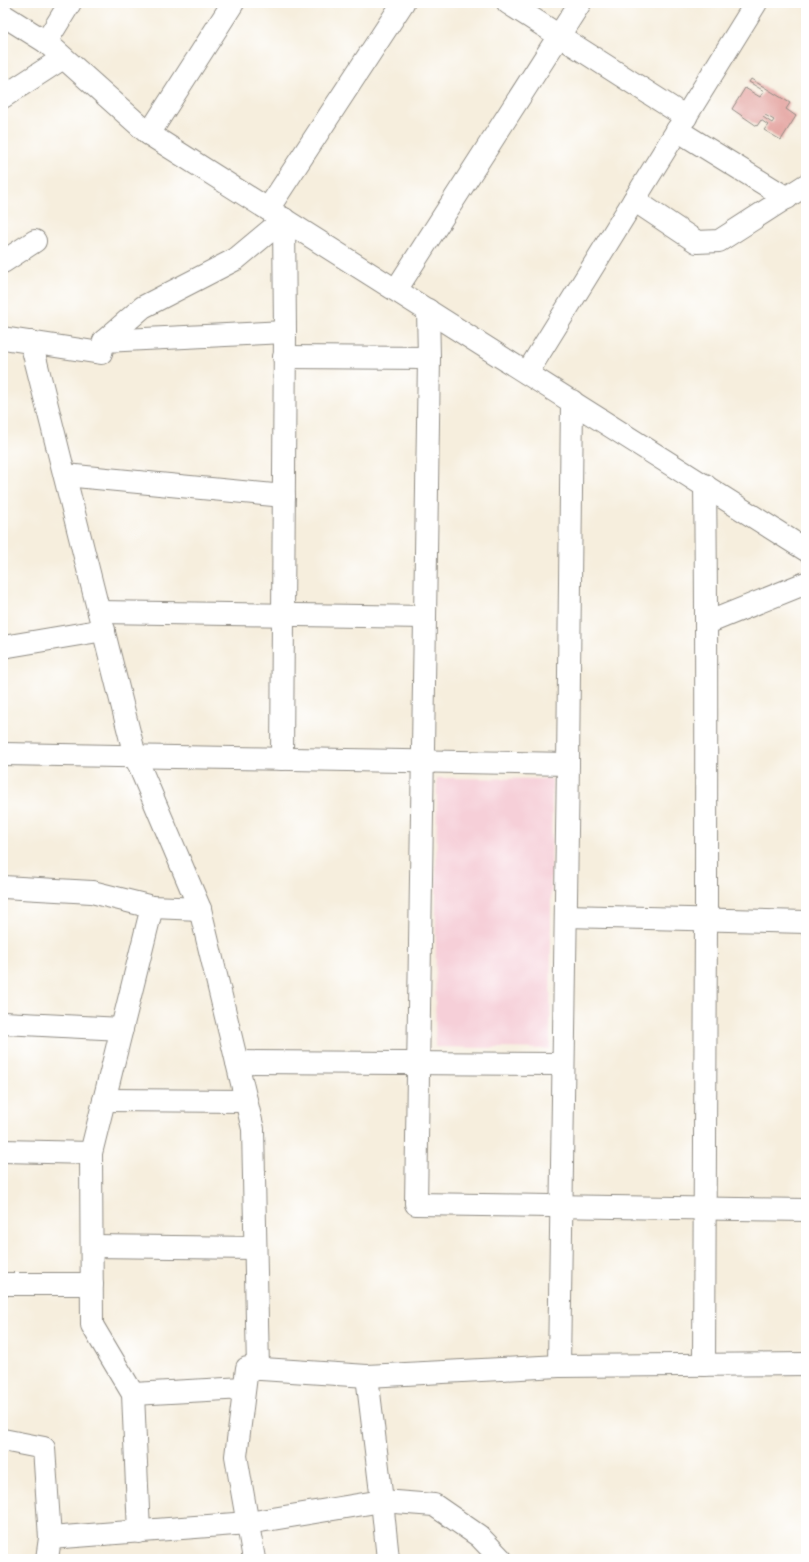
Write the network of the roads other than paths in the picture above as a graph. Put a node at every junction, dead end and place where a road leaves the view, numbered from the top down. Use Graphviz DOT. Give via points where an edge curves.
graph roads {
  1 [pos="70,3"];
  2 [pos="232,3"];
  3 [pos="403,3"];
  4 [pos="508,3"];
  5 [pos="580,3"];
  6 [pos="756,3"];
  7 [pos="3,15"];
  8 [pos="559,36"];
  9 [pos="46,42"];
  10 [pos="63,58"];
  11 [pos="3,97"];
  12 [pos="681,123"];
  13 [pos="148,134"];
  14 [pos="806,185"];
  15 [pos="787,198"];
  16 [pos="634,200"];
  17 [pos="276,214"];
  18 [pos="35,241"];
  19 [pos="3,262"];
  20 [pos="396,290"];
  21 [pos="428,310"];
  22 [pos="285,332"];
  23 [pos="3,338"];
  24 [pos="104,340"];
  25 [pos="31,342"];
  26 [pos="284,357"];
  27 [pos="429,358"];
  28 [pos="526,372"];
  29 [pos="572,401"];
  30 [pos="65,475"];
  31 [pos="705,485"];
  32 [pos="284,496"];
  33 [pos="806,550"];
  34 [pos="806,583"];
  35 [pos="283,615"];
  36 [pos="425,617"];
  37 [pos="102,621"];
  38 [pos="707,623"];
  39 [pos="3,647"];
  40 [pos="3,754"];
  41 [pos="135,756"];
  42 [pos="282,759"];
  43 [pos="423,761"];
  44 [pos="568,764"];
  45 [pos="3,887"];
  46 [pos="152,907"];
  47 [pos="200,908"];
  48 [pos="566,916"];
  49 [pos="706,919"];
  50 [pos="806,922"];
  51 [pos="3,1023"];
  52 [pos="122,1029"];
  53 [pos="237,1062"];
  54 [pos="418,1063"];
  55 [pos="563,1064"];
  56 [pos="104,1100"];
  57 [pos="246,1102"];
  58 [pos="3,1151"];
  59 [pos="91,1153"];
  60 [pos="561,1206"];
  61 [pos="707,1208"];
  62 [pos="806,1210"];
  63 [pos="92,1246"];
  64 [pos="255,1248"];
  65 [pos="3,1284"];
  66 [pos="92,1284"];
  67 [pos="806,1364"];
  68 [pos="704,1365"];
  69 [pos="559,1366"];
  70 [pos="258,1369"];
  71 [pos="367,1376"];
  72 [pos="244,1388"];
  73 [pos="133,1394"];
  74 [pos="3,1440"];
  75 [pos="382,1501"];
  76 [pos="248,1523"];
  77 [pos="139,1532"];
  78 [pos="50,1538"];
  79 [pos="47,1559"];
  80 [pos="254,1559"];
  81 [pos="388,1559"];
  82 [pos="501,1559"];
  1 -- 9 [label="street"];
  2 -- 13 [label="street"];
  3 -- 17 [label="street"];
  4 -- 8 [label="street"];
  5 -- 8 [label="street"];
  6 -- 12 [label="street"];
  7 -- 9 [label="street"];
  8 -- 12 [label="street"];
  8 -- 20 [label="street"];
  9 -- 10 [label="street"];
  10 -- 11 [label="street"];
  10 -- 13 [label="street"];
  12 -- 15 [label="street"];
  12 -- 16 [label="street"];
  13 -- 17 [label="street"];
  14 -- 15 [label="street"];
  15 -- 16 [label="street" via="719,241 697,242"];
  16 -- 28 [label="street"];
  17 -- 20 [label="street"];
  17 -- 22 [label="street"];
  17 -- 24 [label="street" via="236,259 143,306"];
  18 -- 19 [label="street"];
  20 -- 21 [label="street"];
  21 -- 27 [label="street"];
  21 -- 28 [label="street"];
  22 -- 24 [label="street"];
  22 -- 26 [label="street"];
  23 -- 25 [label="street"];
  24 -- 25 [label="street" via="101,353"];
  25 -- 30 [label="street"];
  26 -- 27 [label="street"];
  26 -- 32 [label="street"];
  27 -- 36 [label="street"];
  28 -- 29 [label="street"];
  29 -- 31 [label="street"];
  29 -- 44 [label="street"];
  30 -- 32 [label="street"];
  30 -- 37 [label="street"];
  31 -- 33 [label="street"];
  31 -- 38 [label="street"];
  32 -- 35 [label="street"];
  34 -- 38 [label="street"];
  35 -- 36 [label="street"];
  35 -- 37 [label="street"];
  35 -- 42 [label="street"];
  36 -- 43 [label="street"];
  37 -- 39 [label="street"];
  37 -- 41 [label="street"];
  38 -- 49 [label="street"];
  40 -- 41 [label="street"];
  41 -- 42 [label="street"];
  41 -- 47 [label="street"];
  42 -- 43 [label="street"];
  43 -- 44 [label="street"];
  43 -- 54 [label="street"];
  44 -- 48 [label="street"];
  45 -- 46 [label="street" via="92,892"];
  46 -- 47 [label="street"];
  46 -- 52 [label="street"];
  47 -- 53 [label="street"];
  48 -- 49 [label="street"];
  48 -- 55 [label="street"];
  49 -- 50 [label="street"];
  49 -- 61 [label="street"];
  51 -- 52 [label="street"];
  52 -- 56 [label="street"];
  53 -- 54 [label="street"];
  53 -- 57 [label="street"];
  54 -- 55 [label="street"];
  54 -- 60 [label="street" via="416,1204"];
  55 -- 60 [label="street"];
  56 -- 57 [label="street"];
  56 -- 59 [label="street"];
  57 -- 64 [label="street" via="253,1129"];
  58 -- 59 [label="street"];
  59 -- 63 [label="street"];
  60 -- 61 [label="street"];
  60 -- 69 [label="street"];
  61 -- 62 [label="street"];
  61 -- 68 [label="street"];
  63 -- 64 [label="street"];
  63 -- 66 [label="street"];
  64 -- 70 [label="street"];
  65 -- 66 [label="street"];
  66 -- 73 [label="street" via="92,1325"];
  67 -- 68 [label="street"];
  68 -- 69 [label="street"];
  69 -- 71 [label="street"];
  70 -- 71 [label="street"];
  70 -- 72 [label="street" via="247,1368"];
  71 -- 75 [label="street"];
  72 -- 73 [label="street"];
  72 -- 76 [label="street" via="236,1456"];
  73 -- 77 [label="street"];
  74 -- 78 [label="street" via="44,1448"];
  75 -- 76 [label="street"];
  75 -- 81 [label="street"];
  75 -- 82 [label="street" via="434,1505 479,1536"];
  76 -- 77 [label="street"];
  76 -- 80 [label="street"];
  77 -- 78 [label="street"];
  78 -- 79 [label="street"];
}
